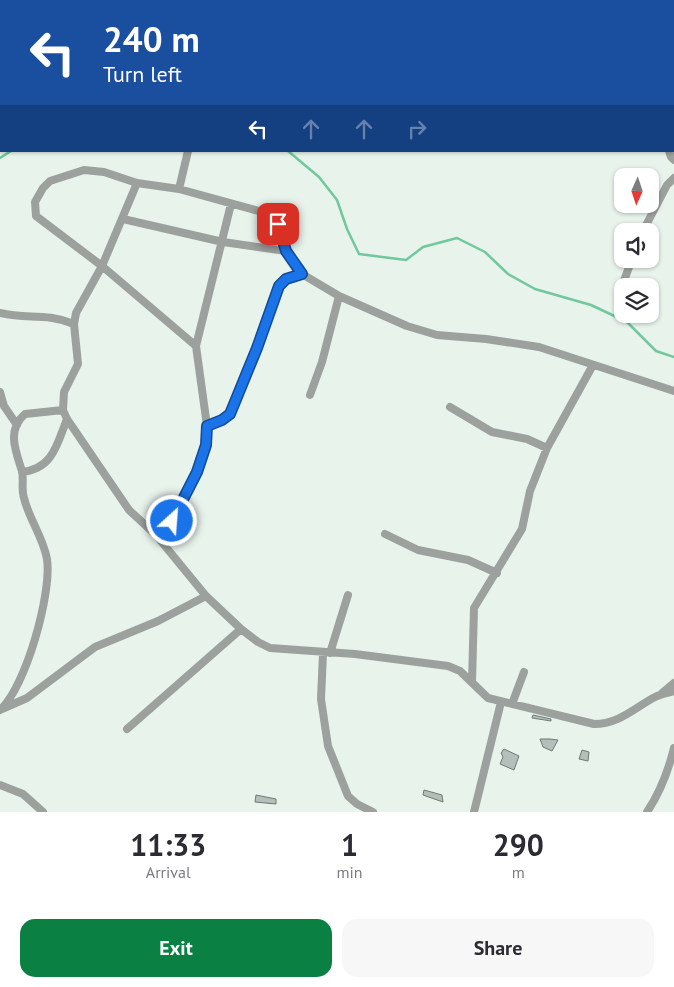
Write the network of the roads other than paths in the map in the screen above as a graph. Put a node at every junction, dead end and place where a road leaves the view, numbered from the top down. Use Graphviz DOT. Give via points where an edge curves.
graph roads {
  1 [pos="188,152"];
  2 [pos="674,178"];
  3 [pos="137,183"];
  4 [pos="179,189"];
  5 [pos="231,204"];
  6 [pos="123,219"];
  7 [pos="647,223"];
  8 [pos="223,242"];
  9 [pos="286,251"];
  10 [pos="102,266"];
  11 [pos="302,274"];
  12 [pos="339,296"];
  13 [pos="0,313"];
  14 [pos="74,324"];
  15 [pos="196,346"];
  16 [pos="594,365"];
  17 [pos="674,391"];
  18 [pos="0,392"];
  19 [pos="310,395"];
  20 [pos="450,407"];
  21 [pos="63,410"];
  22 [pos="67,419"];
  23 [pos="17,425"];
  24 [pos="207,426"];
  25 [pos="547,448"];
  26 [pos="22,472"];
  27 [pos="385,534"];
  28 [pos="156,535"];
  29 [pos="497,573"];
  30 [pos="348,595"];
  31 [pos="206,596"];
  32 [pos="241,629"];
  33 [pos="327,653"];
  34 [pos="524,672"];
  35 [pos="472,682"];
  36 [pos="674,683"];
  37 [pos="674,691"];
  38 [pos="656,697"];
  39 [pos="501,702"];
  40 [pos="512,704"];
  41 [pos="1,709"];
  42 [pos="128,729"];
  43 [pos="674,750"];
  44 [pos="0,785"];
  45 [pos="43,812"];
  46 [pos="373,812"];
  47 [pos="474,812"];
  48 [pos="647,812"];
  1 -- 4 [label="street"];
  2 -- 7 [label="street"];
  3 -- 4 [label="street"];
  3 -- 6 [label="street"];
  3 -- 10 [label="street" via="104,172 84,170 50,181 34,202 36,216"];
  4 -- 5 [label="street"];
  5 -- 8 [label="street"];
  5 -- 9 [label="street" via="274,219"];
  6 -- 8 [label="street"];
  6 -- 10 [label="street"];
  8 -- 9 [label="street"];
  8 -- 15 [label="street"];
  9 -- 11 [label="street"];
  10 -- 14 [label="street" via="76,313"];
  10 -- 15 [label="street"];
  11 -- 12 [label="street"];
  11 -- 24 [label="street" via="286,279 279,286 230,414"];
  12 -- 16 [label="street" via="407,326 437,335 539,348"];
  12 -- 19 [label="street"];
  13 -- 14 [label="street" via="42,315"];
  14 -- 21 [label="street" via="78,364 64,392"];
  15 -- 24 [label="street"];
  16 -- 17 [label="street"];
  16 -- 25 [label="street"];
  18 -- 23 [label="street" via="4,406"];
  20 -- 25 [label="street" via="492,432 527,439"];
  21 -- 22 [label="street"];
  21 -- 23 [label="street" via="25,414"];
  22 -- 26 [label="street" via="48,460 41,467"];
  22 -- 28 [label="street" via="129,510"];
  23 -- 26 [label="street" via="15,454"];
  24 -- 28 [label="street" via="206,445 197,472 172,521"];
  25 -- 29 [label="street" via="530,491 522,528"];
  26 -- 41 [label="street" via="24,498 47,561 46,583 29,659"];
  27 -- 29 [label="street" via="418,550 468,560"];
  28 -- 31 [label="street"];
  29 -- 35 [label="street" via="473,612"];
  30 -- 33 [label="street"];
  31 -- 32 [label="street"];
  31 -- 41 [label="street" via="158,621 95,647 27,698"];
  32 -- 33 [label="street" via="270,648"];
  32 -- 42 [label="street"];
  33 -- 35 [label="street" via="448,666"];
  33 -- 46 [label="street" via="321,699 328,746 348,796"];
  34 -- 40 [label="street"];
  35 -- 39 [label="street" via="488,698"];
  36 -- 38 [label="street"];
  37 -- 38 [label="street"];
  38 -- 40 [label="street" via="618,720 605,724"];
  39 -- 40 [label="street"];
  39 -- 47 [label="street"];
  43 -- 48 [label="street" via="659,794"];
  44 -- 45 [label="street" via="23,794"];
}
